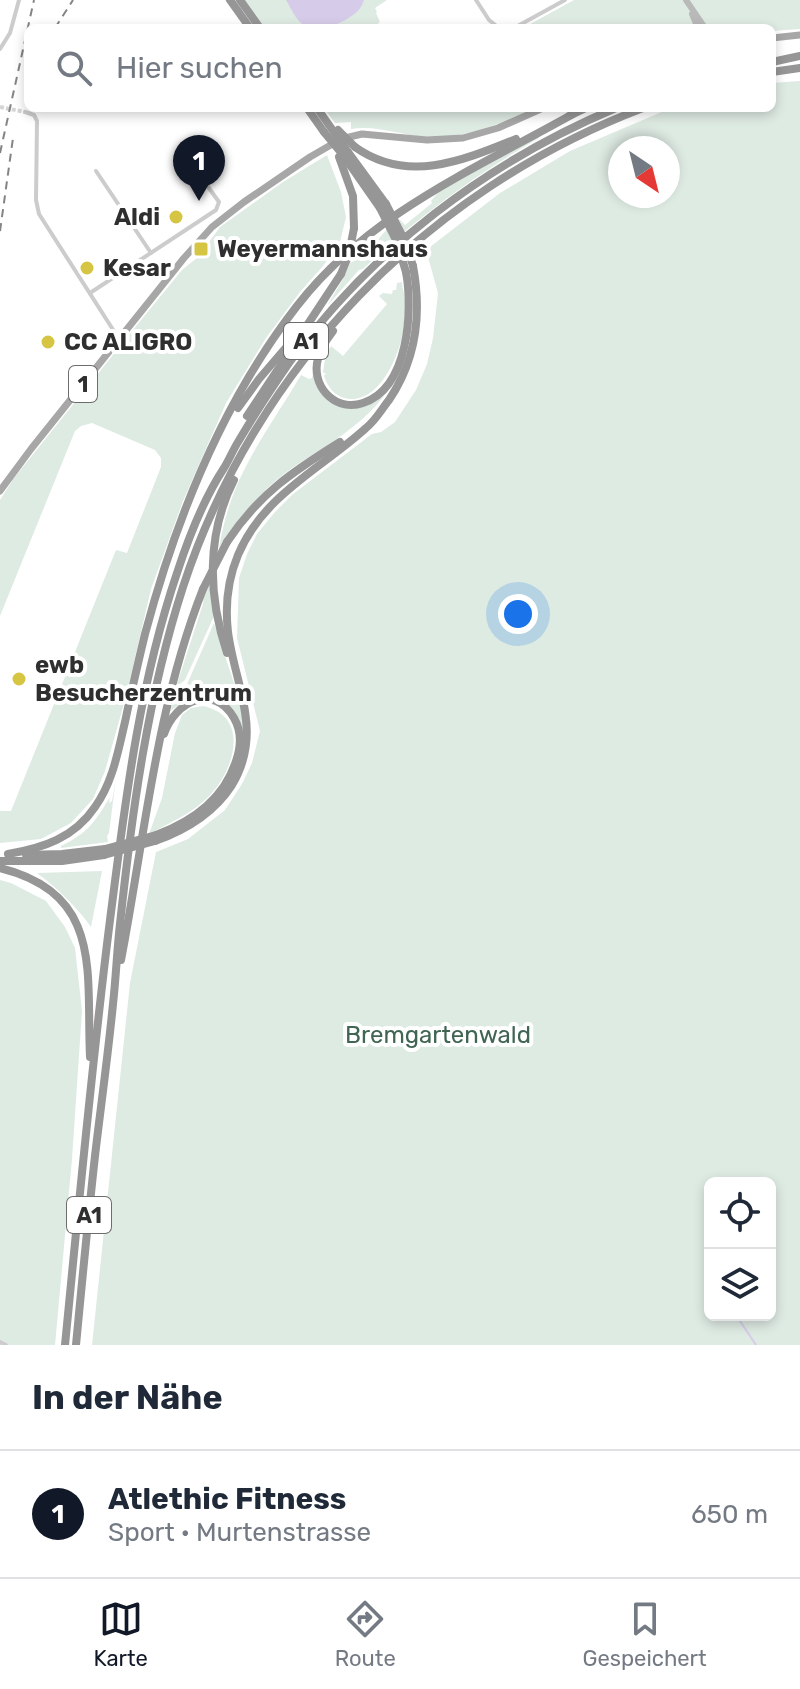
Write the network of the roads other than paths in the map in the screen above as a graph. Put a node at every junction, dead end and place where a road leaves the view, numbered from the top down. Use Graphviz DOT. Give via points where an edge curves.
graph roads {
  1 [pos="19,0"];
  2 [pos="230,0"];
  3 [pos="240,0"];
  4 [pos="476,0"];
  5 [pos="565,0"];
  6 [pos="247,24"];
  7 [pos="257,24"];
  8 [pos="494,24"];
  9 [pos="521,24"];
  10 [pos="696,24"];
  11 [pos="702,24"];
  12 [pos="800,35"];
  13 [pos="776,38"];
  14 [pos="0,49"];
  15 [pos="800,55"];
  16 [pos="776,59"];
  17 [pos="800,68"];
  18 [pos="776,71"];
  19 [pos="25,112"];
  20 [pos="310,112"];
  21 [pos="321,112"];
  22 [pos="534,112"];
  23 [pos="577,112"];
  24 [pos="607,112"];
  25 [pos="634,112"];
  26 [pos="573,114"];
  27 [pos="346,153"];
  28 [pos="96,171"];
  29 [pos="206,184"];
  30 [pos="151,253"];
  31 [pos="410,269"];
  32 [pos="367,287"];
  33 [pos="90,293"];
  34 [pos="310,322"];
  35 [pos="119,339"];
  36 [pos="386,403"];
  37 [pos="257,428"];
  38 [pos="216,477"];
  39 [pos="194,490"];
  40 [pos="0,491"];
  41 [pos="245,707"];
  42 [pos="155,765"];
  43 [pos="155,838"];
  44 [pos="3,856"];
  45 [pos="0,868"];
  46 [pos="113,1004"];
  47 [pos="91,1081"];
  48 [pos="0,1342"];
  49 [pos="6,1345"];
  50 [pos="65,1345"];
  51 [pos="76,1345"];
  1 -- 14 [label="street"];
  2 -- 6 [label="highway"];
  3 -- 7 [label="highway"];
  4 -- 8 [label="street"];
  5 -- 9 [label="street"];
  10 -- 11 [label="street" via="686,0"];
  12 -- 13 [label="main road"];
  15 -- 16 [label="highway"];
  17 -- 18 [label="highway"];
  19 -- 33 [label="street" via="37,121 38,211"];
  20 -- 27 [label="highway, bridge"];
  21 -- 27 [label="highway, bridge"];
  22 -- 35 [label="main road, 1" via="456,139 362,134 337,140 218,221"];
  23 -- 26 [label="highway"];
  24 -- 38 [label="highway, A1" via="496,170 388,253 296,354"];
  25 -- 32 [label="highway, A1" via="501,178 427,232"];
  26 -- 27 [label="highway" via="479,153 426,167"];
  26 -- 39 [label="highway" via="414,203 331,267 260,360"];
  27 -- 31 [label="highway, bridge" via="404,239"];
  27 -- 34 [label="highway, bridge" via="354,228 349,254"];
  28 -- 30 [label="street"];
  29 -- 30 [label="street" via="219,202 217,208"];
  30 -- 33 [label="street"];
  31 -- 32 [label="highway" via="409,323 394,373 373,399 345,405 322,390 318,360 331,333"];
  31 -- 36 [label="highway" via="417,296 415,339 401,381"];
  32 -- 37 [label="highway, A1" via="316,343"];
  33 -- 35 [label="street"];
  34 -- 38 [label="highway" via="240,427"];
  34 -- 39 [label="highway" via="243,401"];
  35 -- 40 [label="main road, 1"];
  36 -- 41 [label="highway" via="366,429 278,497 238,555 227,619"];
  36 -- 42 [label="highway, bridge" via="352,434 279,482 227,542 203,589 178,660"];
  37 -- 41 [label="highway" via="225,502 213,550 216,614"];
  37 -- 46 [label="highway, A1" via="207,525 164,656 129,851"];
  38 -- 47 [label="highway, A1" via="169,597 139,716"];
  39 -- 44 [label="highway" via="156,598 114,769 101,798 68,835"];
  41 -- 43 [label="highway" via="246,746 227,792 197,821"];
  42 -- 43 [label="highway" via="169,722 183,705 210,700 232,715 240,745 229,778 199,812"];
  42 -- 46 [label="highway"];
  43 -- 44 [label="highway, bridge" via="104,852"];
  45 -- 47 [label="highway" via="48,888 78,925 88,968"];
  46 -- 51 [label="highway, A1"];
  47 -- 50 [label="highway, A1"];
  48 -- 49 [label="street"];
}
